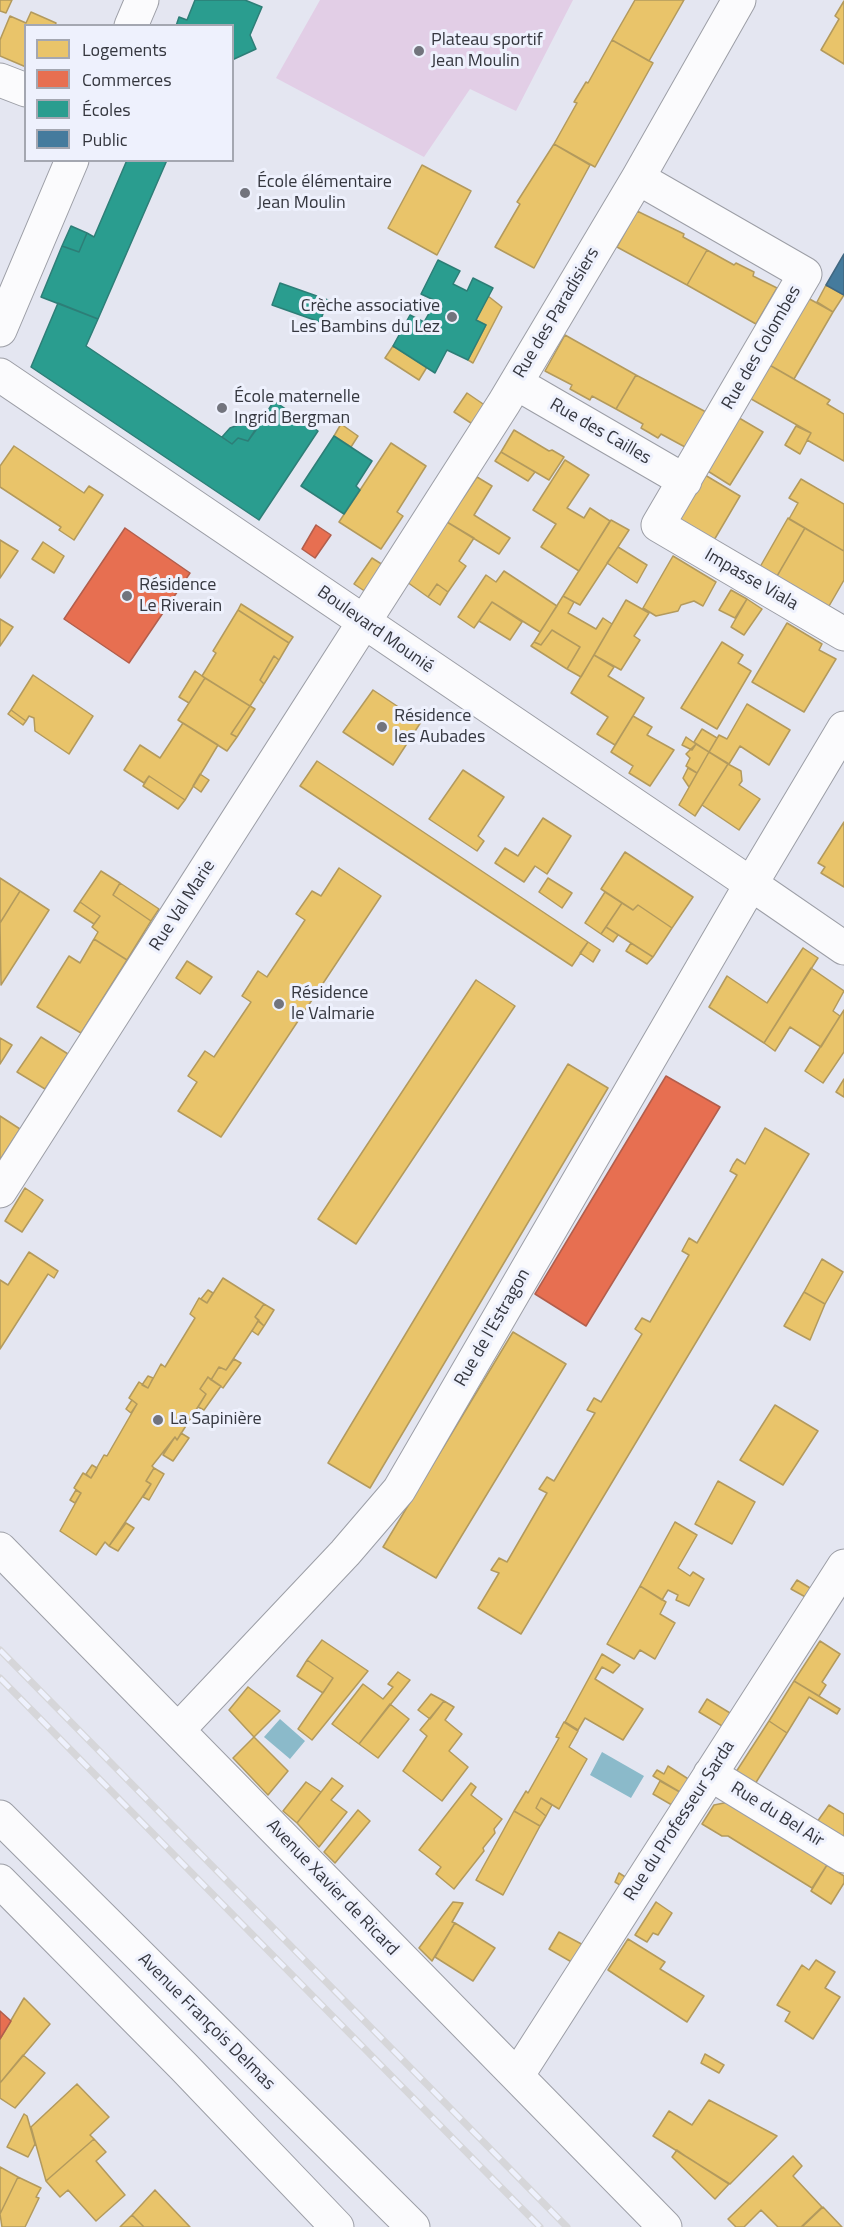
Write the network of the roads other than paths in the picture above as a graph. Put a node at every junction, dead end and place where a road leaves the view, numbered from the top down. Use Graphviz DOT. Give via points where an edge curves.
graph roads {
  1 [pos="142,0"];
  2 [pos="739,0"];
  3 [pos="132,24"];
  4 [pos="0,80"];
  5 [pos="24,89"];
  6 [pos="71,162"];
  7 [pos="638,178"];
  8 [pos="0,330"];
  9 [pos="0,375"];
  10 [pos="516,383"];
  11 [pos="684,481"];
  12 [pos="658,525"];
  13 [pos="366,621"];
  14 [pos="844,634"];
  15 [pos="844,728"];
  16 [pos="751,884"];
  17 [pos="844,948"];
  18 [pos="0,1191"];
  19 [pos="0,1549"];
  20 [pos="844,1566"];
  21 [pos="178,1730"];
  22 [pos="710,1774"];
  23 [pos="0,1817"];
  24 [pos="844,1857"];
  25 [pos="0,1881"];
  26 [pos="517,2076"];
  27 [pos="337,2227"];
  28 [pos="413,2227"];
  29 [pos="665,2227"];
  1 -- 3 [label="street"];
  2 -- 7 [label="street, Rue des Paradisiers"];
  4 -- 5 [label="street"];
  6 -- 8 [label="street"];
  7 -- 10 [label="street, Rue des Paradisiers"];
  7 -- 11 [label="street, Rue des Colombes" via="806,274"];
  9 -- 13 [label="street, Boulevard Mounié"];
  10 -- 11 [label="street, Rue des Cailles"];
  10 -- 13 [label="street, Rue des Paradisiers"];
  11 -- 12 [label="street, Rue des Colombes"];
  12 -- 14 [label="street, Impasse Viala"];
  13 -- 16 [label="street, Boulevard Mounié" via="390,642"];
  13 -- 18 [label="street, Rue Val Marie"];
  15 -- 16 [label="street, Rue de l'Estragon"];
  16 -- 17 [label="street, Boulevard Mounié"];
  16 -- 21 [label="street, Rue de l'Estragon" via="399,1490"];
  19 -- 21 [label="street, Avenue Xavier de Ricard"];
  20 -- 22 [label="street, Rue du Professeur Sarda"];
  21 -- 26 [label="street, Avenue Xavier de Ricard"];
  22 -- 24 [label="street, Rue du Bel Air"];
  22 -- 26 [label="street, Rue du Professeur Sarda"];
  23 -- 28 [label="street, Avenue François Delmas"];
  25 -- 27 [label="street"];
  26 -- 29 [label="street, Avenue Xavier de Ricard"];
}
